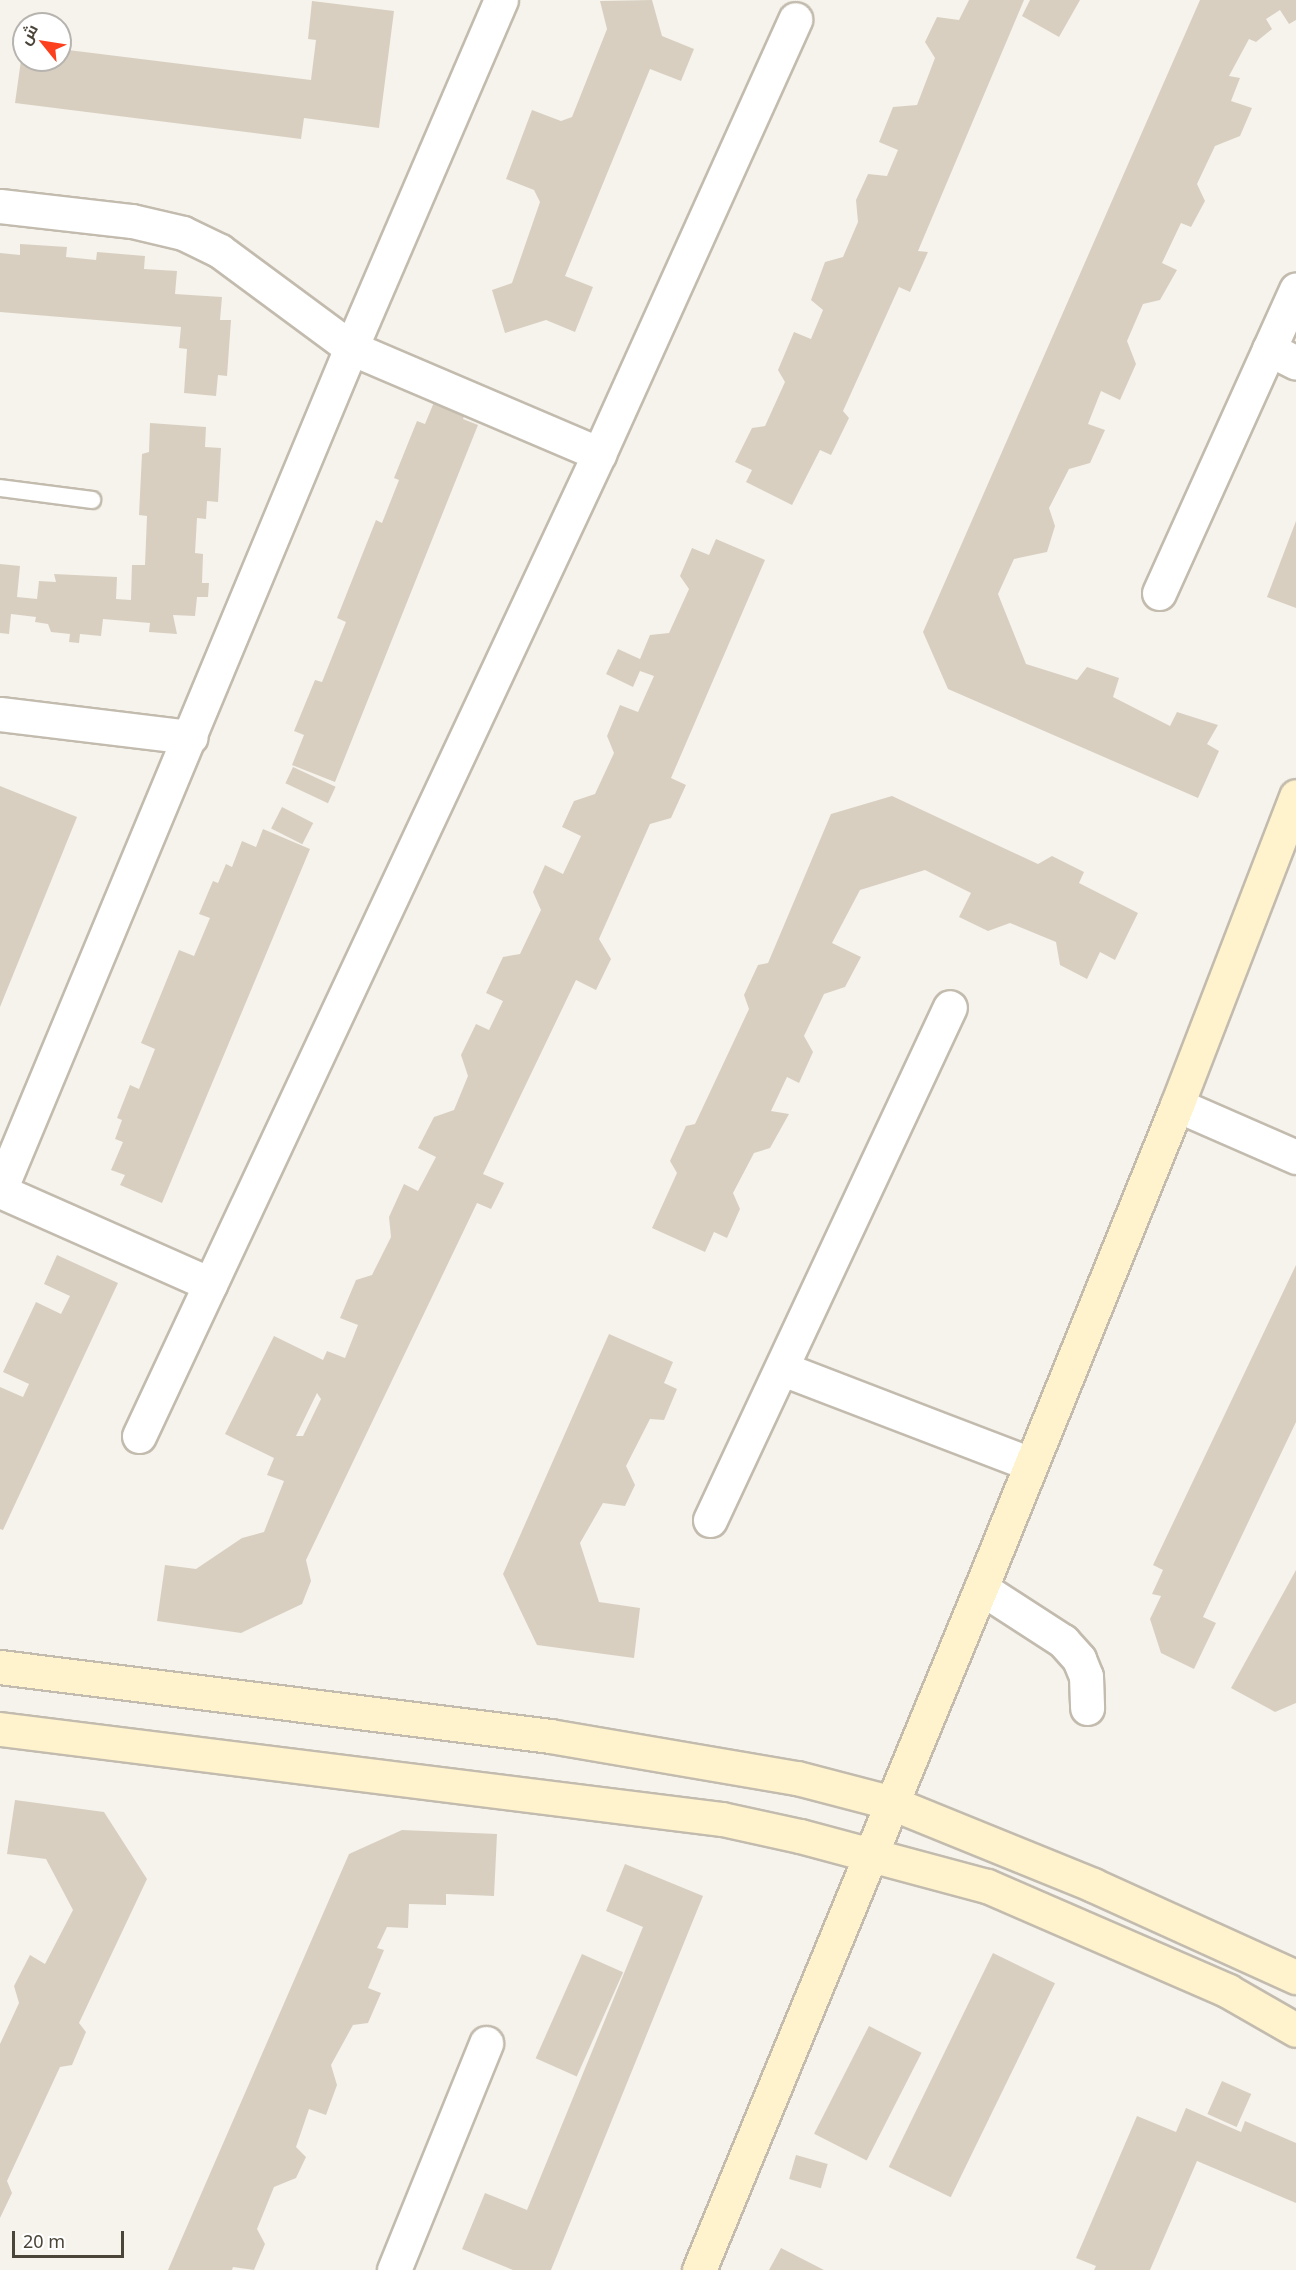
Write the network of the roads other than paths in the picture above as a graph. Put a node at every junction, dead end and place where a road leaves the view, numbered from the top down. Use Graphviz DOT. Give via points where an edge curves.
graph roads {
  1 [pos="501,0"];
  2 [pos="795,19"];
  3 [pos="0,206"];
  4 [pos="1296,290"];
  5 [pos="351,348"];
  6 [pos="1282,356"];
  7 [pos="598,454"];
  8 [pos="0,489"];
  9 [pos="92,500"];
  10 [pos="1159,593"];
  11 [pos="0,714"];
  12 [pos="190,737"];
  13 [pos="1296,796"];
  14 [pos="950,1007"];
  15 [pos="1177,1105"];
  16 [pos="1296,1157"];
  17 [pos="0,1191"];
  18 [pos="210,1284"];
  19 [pos="783,1369"];
  20 [pos="139,1436"];
  21 [pos="1030,1464"];
  22 [pos="710,1520"];
  23 [pos="981,1588"];
  24 [pos="0,1667"];
  25 [pos="1087,1708"];
  26 [pos="0,1728"];
  27 [pos="889,1802"];
  28 [pos="869,1854"];
  29 [pos="1296,1977"];
  30 [pos="1296,2030"];
  31 [pos="486,2043"];
  32 [pos="394,2270"];
  33 [pos="699,2270"];
  1 -- 5 [label="street"];
  2 -- 7 [label="street"];
  3 -- 5 [label="street" via="132,221 183,233 220,251"];
  4 -- 6 [label="street"];
  5 -- 7 [label="street"];
  5 -- 12 [label="street"];
  6 -- 10 [label="street"];
  7 -- 18 [label="street"];
  8 -- 9 [label="lane"];
  11 -- 12 [label="street"];
  12 -- 17 [label="street"];
  13 -- 15 [label="street"];
  14 -- 19 [label="street"];
  15 -- 16 [label="street"];
  15 -- 21 [label="street"];
  17 -- 18 [label="street"];
  18 -- 20 [label="street"];
  19 -- 21 [label="street"];
  19 -- 22 [label="street"];
  21 -- 23 [label="street"];
  23 -- 25 [label="street" via="1063,1641 1074,1653 1086,1676"];
  23 -- 27 [label="street"];
  24 -- 27 [label="street" via="550,1736 797,1778"];
  26 -- 28 [label="street" via="722,1819"];
  27 -- 28 [label="street"];
  27 -- 29 [label="street" via="1093,1885"];
  28 -- 30 [label="street" via="987,1886 1228,1991"];
  28 -- 33 [label="street"];
  31 -- 32 [label="street"];
}
